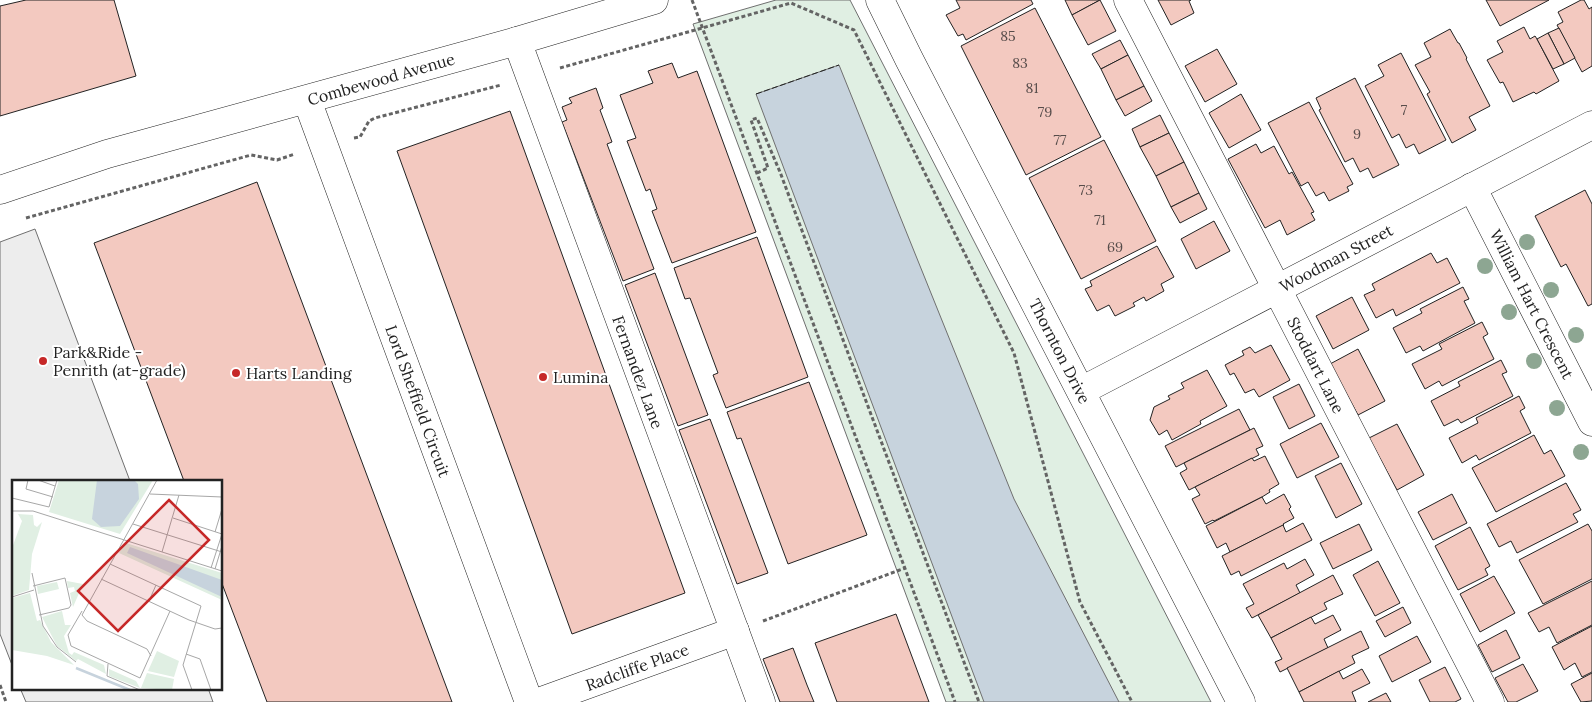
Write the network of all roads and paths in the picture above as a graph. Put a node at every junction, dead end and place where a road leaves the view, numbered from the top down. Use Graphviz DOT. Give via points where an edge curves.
graph roads {
  1 [pos="654,0"];
  2 [pos="692,0"];
  3 [pos="880,0"];
  4 [pos="1128,0"];
  5 [pos="703,28"];
  6 [pos="517,41"];
  7 [pos="530,77"];
  8 [pos="307,100"];
  9 [pos="1592,125"];
  10 [pos="324,146"];
  11 [pos="107,154"];
  12 [pos="0,170"];
  13 [pos="757,173"];
  14 [pos="1472,187"];
  15 [pos="0,190"];
  16 [pos="19,220"];
  17 [pos="1276,289"];
  18 [pos="1081,391"];
  19 [pos="1592,422"];
  20 [pos="905,568"];
  21 [pos="735,631"];
  22 [pos="0,685"];
  23 [pos="6,702"];
  24 [pos="529,702"];
  25 [pos="539,702"];
  26 [pos="761,702"];
  27 [pos="955,702"];
  28 [pos="979,702"];
  29 [pos="1132,702"];
  30 [pos="1241,702"];
  31 [pos="1490,702"];
  1 -- 6 [label="street, Combewood Avenue"];
  2 -- 5 [label="path"];
  3 -- 18 [label="street, Thornton Drive"];
  4 -- 17 [label="street, Stoddart Lane"];
  5 -- 7 [label="path"];
  5 -- 13 [label="path"];
  5 -- 29 [label="path" via="791,3 854,30 1014,354 1080,602"];
  6 -- 7 [label="street, Fernandez Lane"];
  6 -- 8 [label="street, Combewood Avenue"];
  7 -- 10 [label="path" via="375,118 369,121 360,137"];
  7 -- 21 [label="street, Fernandez Lane"];
  8 -- 10 [label="street, Lord Sheffield Circuit"];
  8 -- 11 [label="street, Combewood Avenue"];
  9 -- 14 [label="street, Woodman Street"];
  10 -- 16 [label="path" via="277,160 251,155"];
  10 -- 24 [label="street, Lord Sheffield Circuit"];
  11 -- 12 [label="street, Combewood Avenue"];
  11 -- 15 [label="street, Combewood Avenue"];
  13 -- 20 [label="path"];
  13 -- 28 [label="path" via="768,168 751,120 757,118"];
  14 -- 17 [label="street, Woodman Street"];
  14 -- 19 [label="street, William Hart Crescent"];
  17 -- 18 [label="street, Woodman Street"];
  17 -- 31 [label="street, Stoddart Lane"];
  18 -- 30 [label="street, Thornton Drive"];
  20 -- 21 [label="path"];
  20 -- 27 [label="path"];
  21 -- 25 [label="street, Radcliffe Place"];
  21 -- 26 [label="street, Fernandez Lane"];
  22 -- 23 [label="path"];
}
